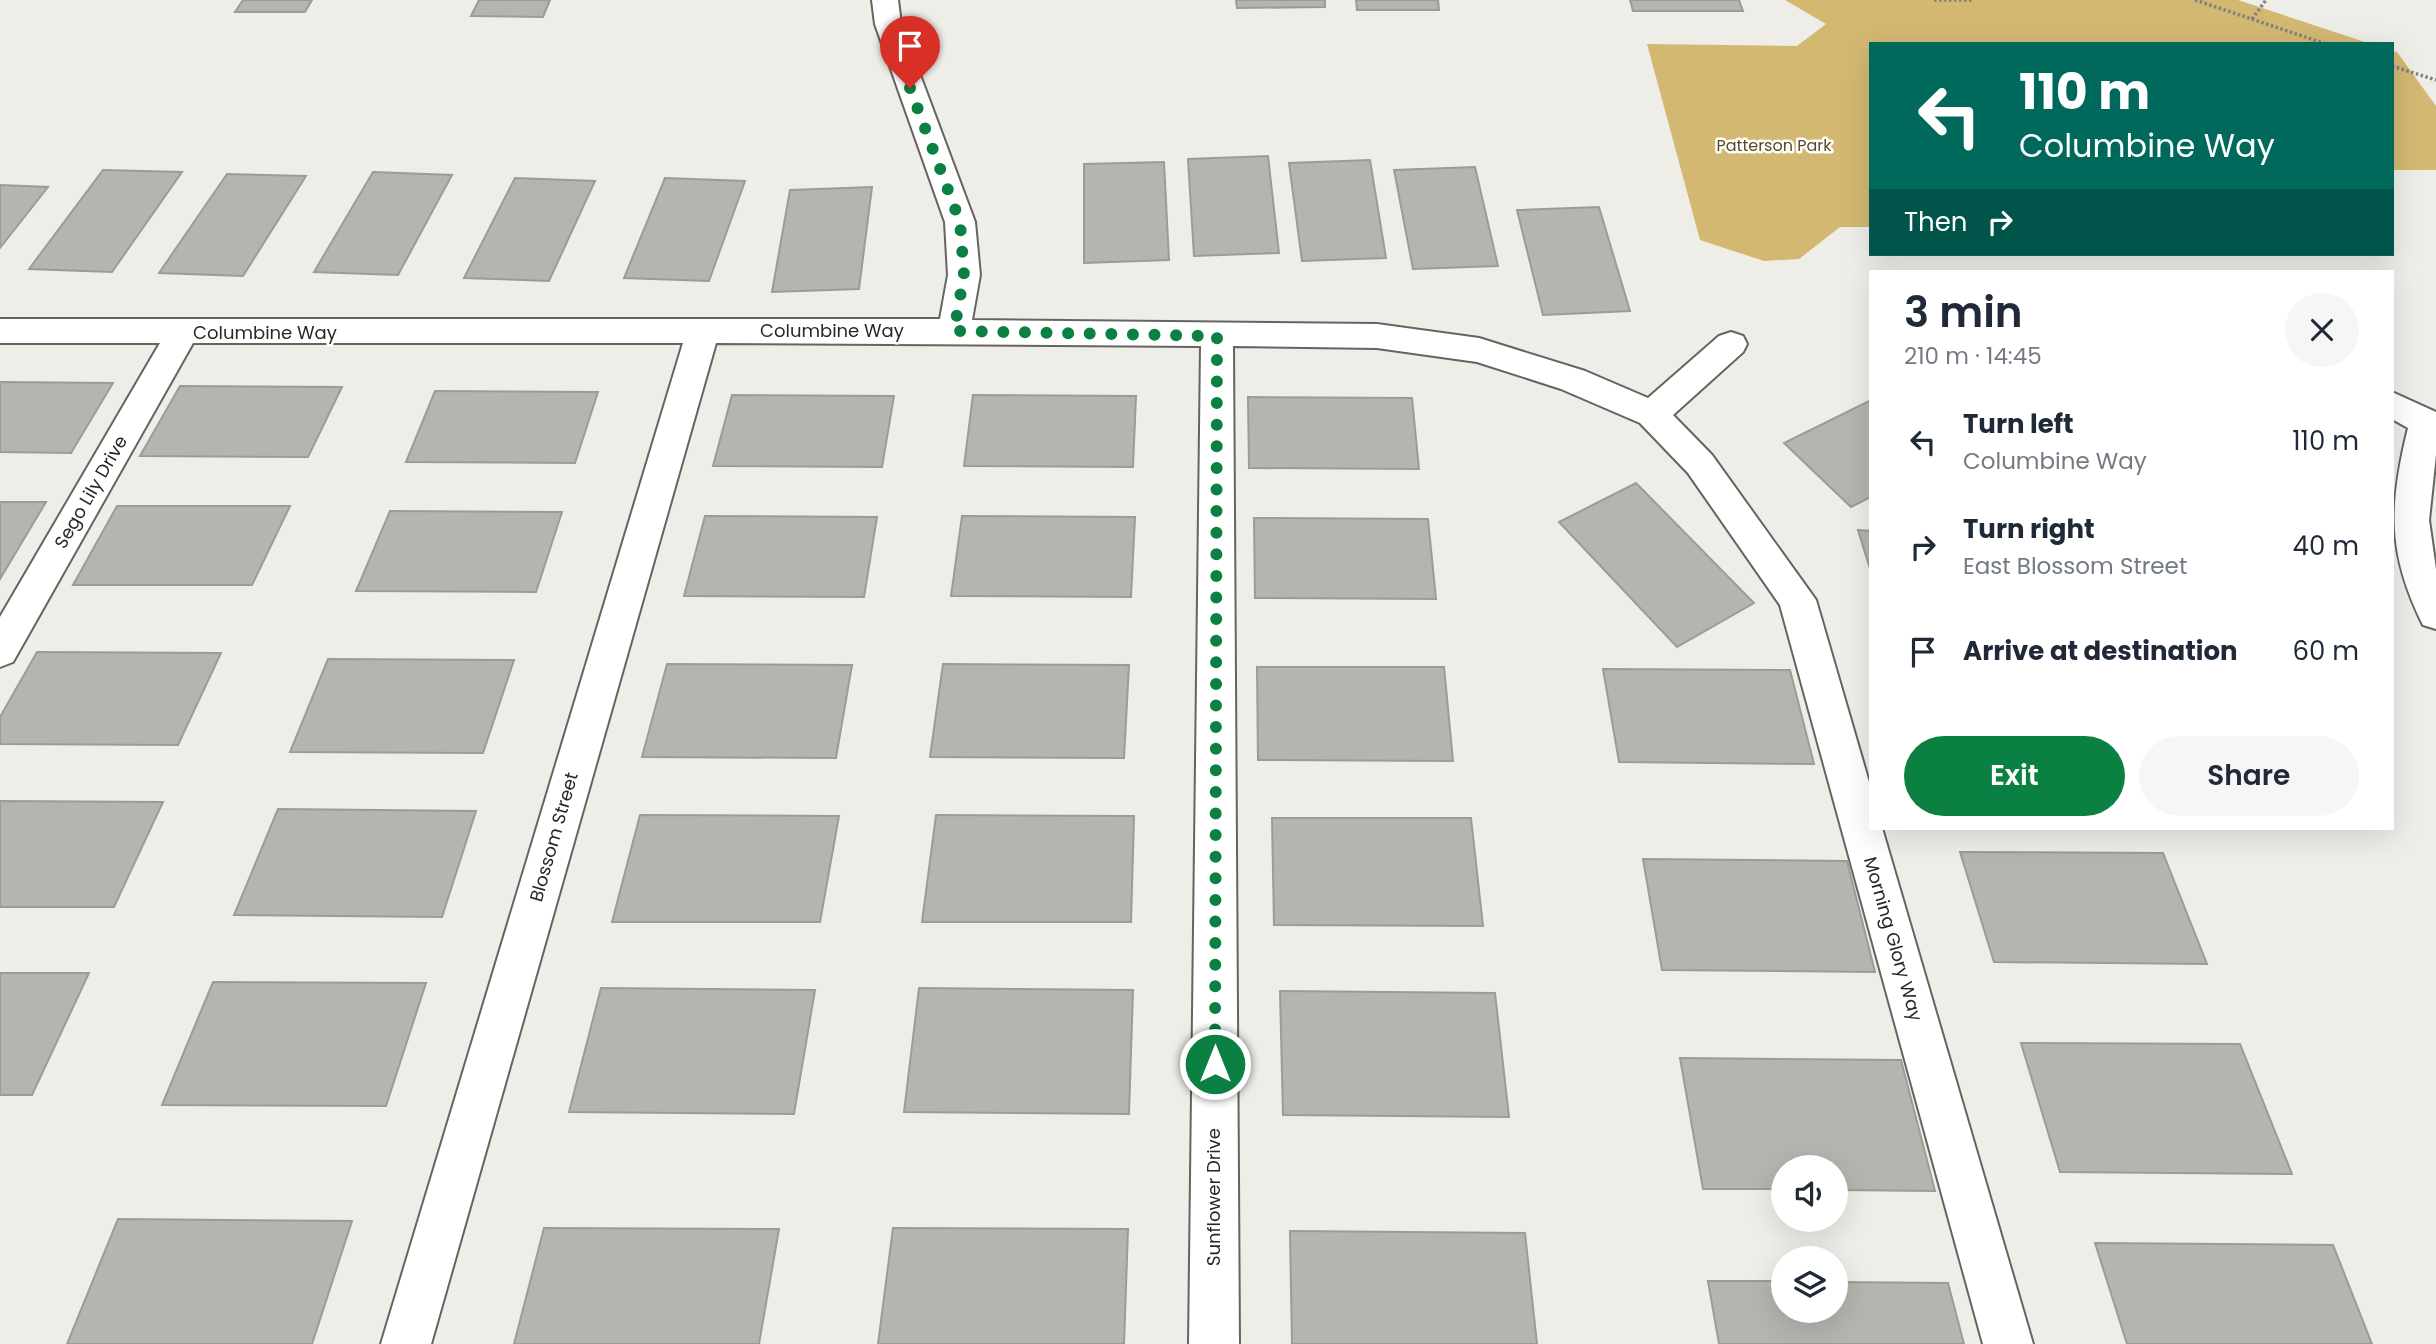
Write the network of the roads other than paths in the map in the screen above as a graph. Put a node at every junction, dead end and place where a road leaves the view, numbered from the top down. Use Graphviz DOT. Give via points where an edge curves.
graph roads {
  1 [pos="885,0"];
  2 [pos="0,331"];
  3 [pos="703,331"];
  4 [pos="954,331"];
  5 [pos="182,333"];
  6 [pos="1217,336"];
  7 [pos="1731,344"];
  8 [pos="2394,405"];
  9 [pos="1652,414"];
  10 [pos="2431,420"];
  11 [pos="2436,614"];
  12 [pos="0,651"];
  13 [pos="406,1344"];
  14 [pos="1214,1344"];
  15 [pos="2008,1344"];
  1 -- 4 [label="street" via="888,24 960,222 964,275"];
  2 -- 5 [label="street, Columbine Way"];
  3 -- 4 [label="street, Columbine Way"];
  3 -- 5 [label="street, Columbine Way"];
  3 -- 13 [label="street, Blossom Street"];
  4 -- 6 [label="street, Columbine Way"];
  5 -- 12 [label="street, Sego Lily Drive"];
  6 -- 9 [label="street, Columbine Way" via="1377,336 1479,350 1573,380"];
  6 -- 14 [label="street, Sunflower Drive"];
  7 -- 9 [label="street"];
  8 -- 10 [label="street"];
  9 -- 15 [label="street, Morning Glory Way" via="1700,464 1797,600"];
  10 -- 11 [label="street" via="2412,493 2411,548"];
}
